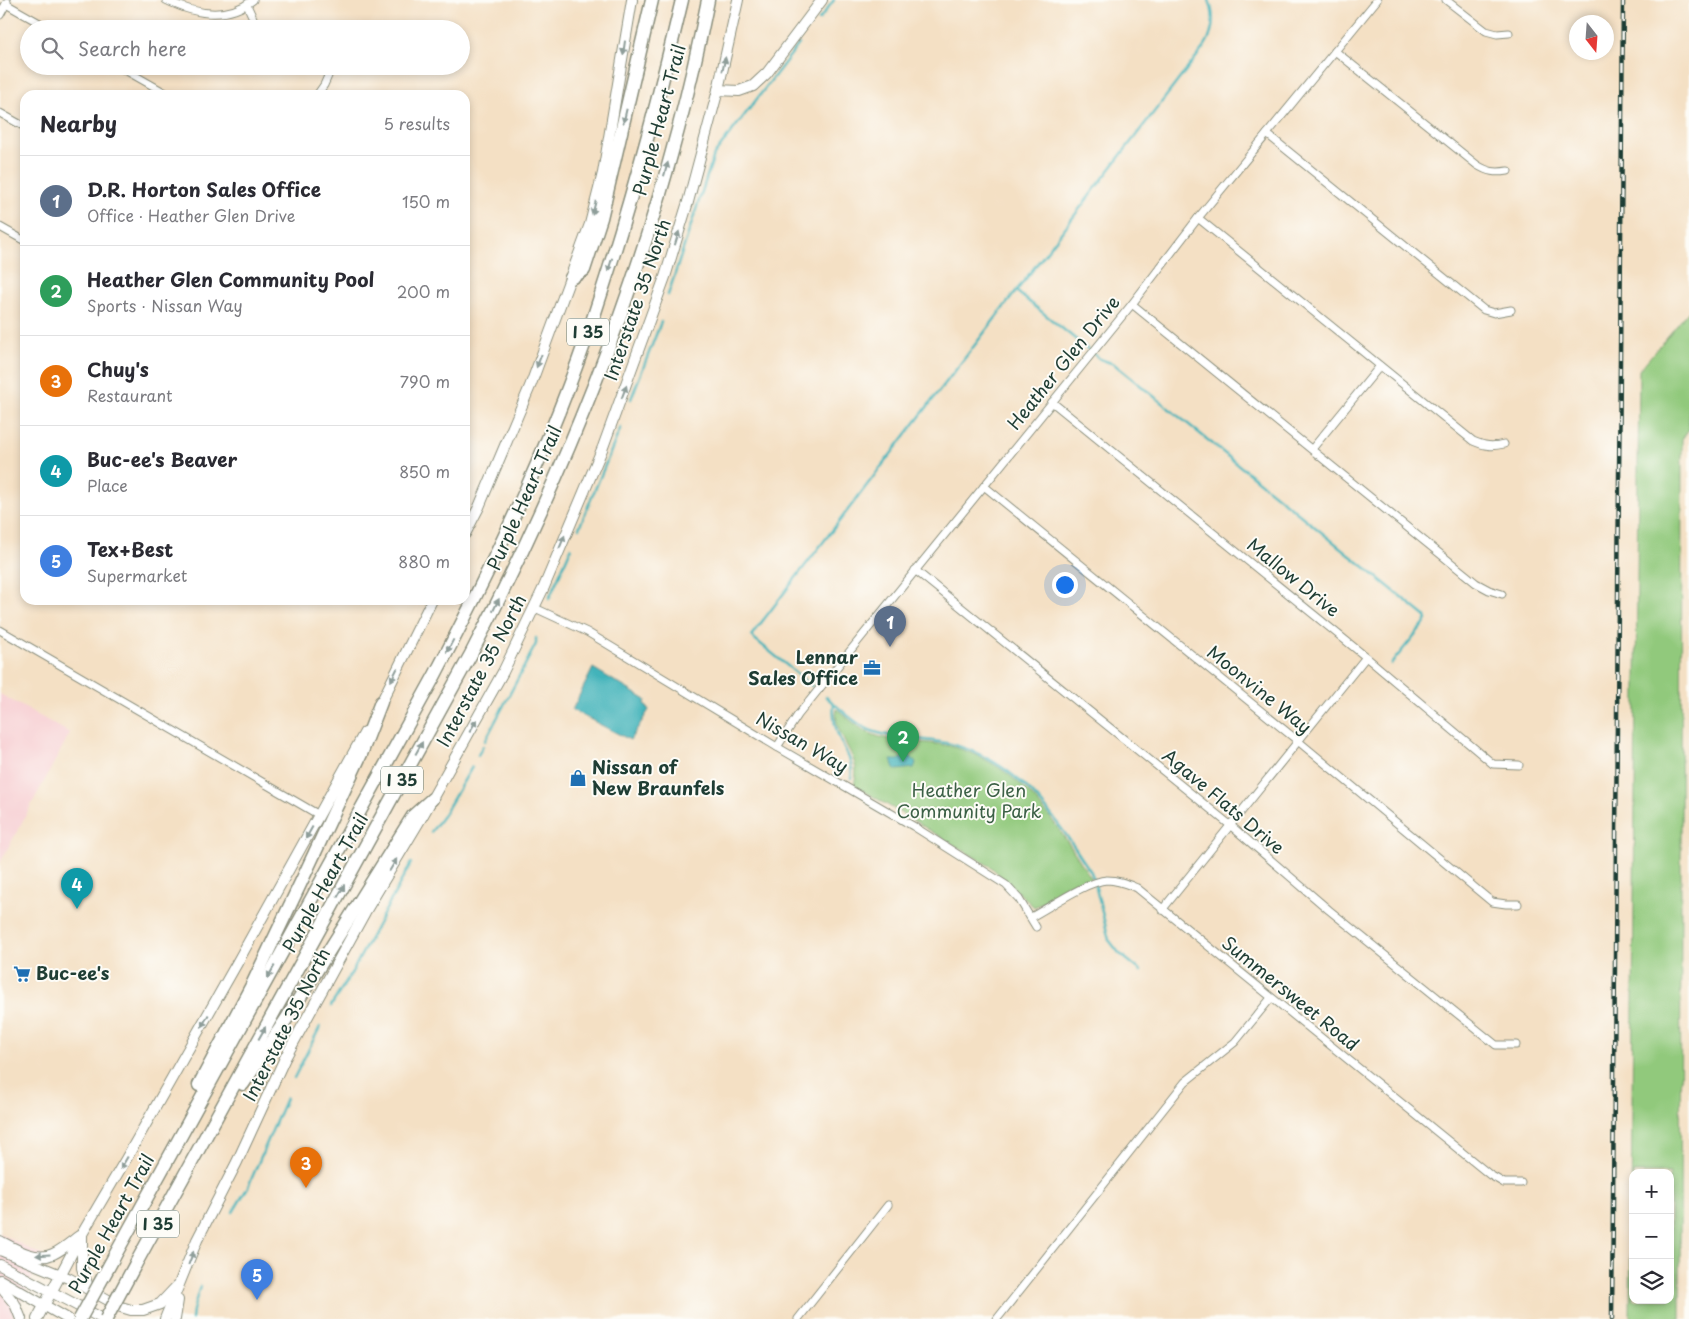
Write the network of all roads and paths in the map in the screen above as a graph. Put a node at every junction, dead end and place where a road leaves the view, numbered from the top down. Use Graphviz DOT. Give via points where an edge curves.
graph roads {
  1 [pos="166,0"];
  2 [pos="632,0"];
  3 [pos="652,0"];
  4 [pos="682,0"];
  5 [pos="708,0"];
  6 [pos="738,0"];
  7 [pos="822,0"];
  8 [pos="1377,0"];
  9 [pos="1446,0"];
  10 [pos="7,2"];
  11 [pos="250,2"];
  12 [pos="0,15"];
  13 [pos="36,20"];
  14 [pos="255,20"];
  15 [pos="1509,33"];
  16 [pos="1335,51"];
  17 [pos="134,75"];
  18 [pos="328,75"];
  19 [pos="160,90"];
  20 [pos="321,90"];
  21 [pos="718,90"];
  22 [pos="0,113"];
  23 [pos="20,124"];
  24 [pos="1267,134"];
  25 [pos="1508,171"];
  26 [pos="1198,218"];
  27 [pos="0,227"];
  28 [pos="20,238"];
  29 [pos="571,278"];
  30 [pos="1132,304"];
  31 [pos="1511,310"];
  32 [pos="1380,366"];
  33 [pos="1052,402"];
  34 [pos="1504,444"];
  35 [pos="1312,450"];
  36 [pos="984,486"];
  37 [pos="470,523"];
  38 [pos="915,570"];
  39 [pos="1502,594"];
  40 [pos="430,605"];
  41 [pos="535,608"];
  42 [pos="0,630"];
  43 [pos="1366,657"];
  44 [pos="381,702"];
  45 [pos="1298,741"];
  46 [pos="777,747"];
  47 [pos="1518,765"];
  48 [pos="432,798"];
  49 [pos="319,815"];
  50 [pos="1230,825"];
  51 [pos="1518,904"];
  52 [pos="1162,910"];
  53 [pos="1031,917"];
  54 [pos="1036,927"];
  55 [pos="1271,998"];
  56 [pos="1516,1045"];
  57 [pos="180,1183"];
  58 [pos="1521,1183"];
  59 [pos="888,1205"];
  60 [pos="82,1234"];
  61 [pos="0,1241"];
  62 [pos="0,1250"];
  63 [pos="114,1257"];
  64 [pos="0,1265"];
  65 [pos="59,1275"];
  66 [pos="0,1280"];
  67 [pos="182,1282"];
  68 [pos="0,1286"];
  69 [pos="88,1288"];
  70 [pos="52,1292"];
  71 [pos="44,1306"];
  72 [pos="21,1319"];
  73 [pos="36,1319"];
  74 [pos="68,1319"];
  75 [pos="80,1319"];
  76 [pos="104,1319"];
  77 [pos="165,1319"];
  78 [pos="175,1319"];
  79 [pos="798,1319"];
  80 [pos="997,1319"];
  1 -- 11 [label="street" via="190,11 210,14 225,13"];
  2 -- 29 [label="main road, one-way" via="603,173"];
  3 -- 29 [label="highway, one-way" via="601,218 584,270"];
  4 -- 63 [label="highway, Purple Heart Trail / I 35, one-way" via="643,159 602,292 552,425 495,555 435,675"];
  57 -- 5 [label="highway, Purple Heart Trail / I 35, one-way" via="471,654 543,503 602,365 637,266 668,165"];
  21 -- 6 [label="main road, Interstate 35 North, one-way"];
  7 -- 21 [label="main road" via="767,73 753,86 739,91"];
  8 -- 16 [label="street, Heather Glen Drive"];
  9 -- 15 [label="street" via="1486,31"];
  10 -- 12 [label="street"];
  10 -- 13 [label="street"];
  11 -- 14 [label="street"];
  16 -- 24 [label="street, Heather Glen Drive"];
  16 -- 25 [label="street" via="1477,165 1496,173"];
  17 -- 19 [label="street"];
  18 -- 20 [label="street"];
  41 -- 21 [label="main road, Interstate 35 North, one-way" via="603,447 641,346 688,202"];
  22 -- 23 [label="street"];
  24 -- 26 [label="street, Heather Glen Drive"];
  24 -- 31 [label="street" via="1484,310 1494,313"];
  26 -- 30 [label="street, Heather Glen Drive"];
  26 -- 32 [label="street"];
  27 -- 28 [label="street"];
  29 -- 37 [label="main road, one-way" via="504,448"];
  30 -- 33 [label="street, Heather Glen Drive"];
  30 -- 35 [label="street"];
  32 -- 34 [label="street" via="1473,441 1484,446"];
  32 -- 35 [label="street"];
  33 -- 36 [label="street, Heather Glen Drive"];
  33 -- 43 [label="street, Mallow Drive"];
  35 -- 39 [label="street" via="1476,583"];
  36 -- 38 [label="street, Heather Glen Drive"];
  36 -- 45 [label="street, Moonvine Way"];
  38 -- 46 [label="street, Heather Glen Drive" via="798,715"];
  38 -- 50 [label="street, Agave Flats Drive"];
  40 -- 44 [label="main road, one-way"];
  41 -- 46 [label="street, Nissan Way" via="587,632"];
  48 -- 41 [label="main road, Interstate 35 North, one-way"];
  42 -- 49 [label="street"];
  43 -- 45 [label="street"];
  43 -- 47 [label="street, Mallow Drive" via="1493,764"];
  44 -- 49 [label="main road"];
  44 -- 63 [label="highway" via="362,754 252,985 168,1142"];
  45 -- 50 [label="street"];
  45 -- 51 [label="street, Moonvine Way" via="1492,902"];
  46 -- 53 [label="street, Nissan Way" via="913,826 1006,885"];
  48 -- 57 [label="highway" via="413,816"];
  67 -- 48 [label="main road, Interstate 35 North, one-way" via="198,1240 285,1058"];
  49 -- 60 [label="main road, one-way"];
  50 -- 52 [label="street"];
  50 -- 56 [label="street, Agave Flats Drive" via="1329,910 1496,1044"];
  52 -- 53 [label="street, Summersweet Road" via="1136,888 1121,881 1102,881"];
  52 -- 55 [label="street, Summersweet Road"];
  53 -- 54 [label="street, Nissan Way"];
  55 -- 58 [label="street, Summersweet Road" via="1490,1175 1504,1183"];
  55 -- 80 [label="street" via="1234,1042 1185,1082"];
  57 -- 76 [label="highway, Purple Heart Trail / I 35, bridge"];
  59 -- 79 [label="street"];
  60 -- 61 [label="main road, one-way" via="46,1256 29,1255"];
  60 -- 65 [label="main road"];
  60 -- 69 [label="main road" via="82,1268"];
  62 -- 65 [label="main road"];
  63 -- 75 [label="highway, Purple Heart Trail / I 35, bridge"];
  64 -- 70 [label="main road"];
  65 -- 69 [label="main road"];
  65 -- 70 [label="main road"];
  66 -- 71 [label="main road"];
  67 -- 69 [label="main road" via="160,1304 143,1310 121,1307"];
  67 -- 77 [label="main road, Interstate 35 North"];
  67 -- 78 [label="main road"];
  68 -- 72 [label="main road" via="16,1304"];
  70 -- 71 [label="main road"];
  70 -- 76 [label="main road"];
  71 -- 73 [label="main road"];
  71 -- 74 [label="main road"];
}
